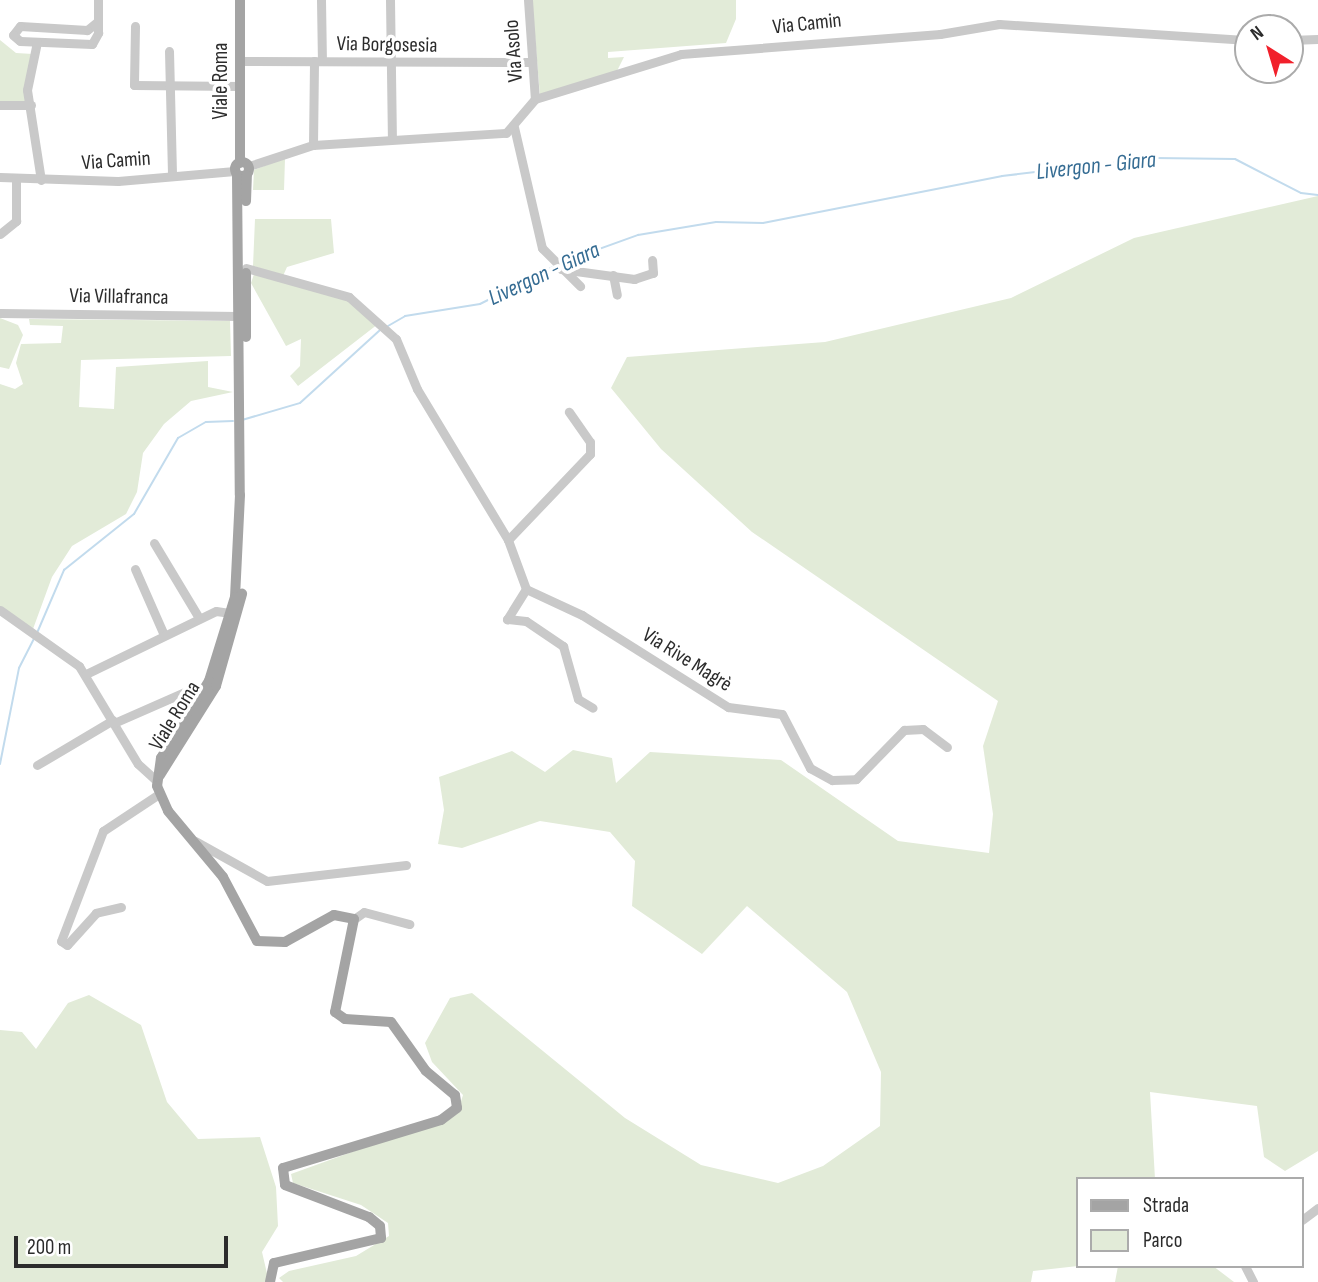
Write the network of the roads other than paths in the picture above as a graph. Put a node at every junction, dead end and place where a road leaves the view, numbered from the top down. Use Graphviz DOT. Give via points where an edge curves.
graph roads {
  1 [pos="98,0"];
  2 [pos="240,0"];
  3 [pos="321,0"];
  4 [pos="390,0"];
  5 [pos="528,0"];
  6 [pos="135,26"];
  7 [pos="95,29"];
  8 [pos="1234,39"];
  9 [pos="37,42"];
  10 [pos="169,51"];
  11 [pos="241,61"];
  12 [pos="318,61"];
  13 [pos="532,62"];
  14 [pos="390,63"];
  15 [pos="240,86"];
  16 [pos="170,87"];
  17 [pos="535,99"];
  18 [pos="32,102"];
  19 [pos="0,105"];
  20 [pos="514,127"];
  21 [pos="392,139"];
  22 [pos="313,145"];
  23 [pos="241,170"];
  24 [pos="172,174"];
  25 [pos="0,177"];
  26 [pos="16,178"];
  27 [pos="41,180"];
  28 [pos="0,234"];
  29 [pos="652,260"];
  30 [pos="242,268"];
  31 [pos="559,268"];
  32 [pos="613,275"];
  33 [pos="580,286"];
  34 [pos="617,295"];
  35 [pos="0,313"];
  36 [pos="242,316"];
  37 [pos="569,412"];
  38 [pos="244,475"];
  39 [pos="508,540"];
  40 [pos="154,543"];
  41 [pos="135,569"];
  42 [pos="526,589"];
  43 [pos="0,610"];
  44 [pos="231,613"];
  45 [pos="199,618"];
  46 [pos="164,635"];
  47 [pos="86,674"];
  48 [pos="187,691"];
  49 [pos="593,708"];
  50 [pos="114,721"];
  51 [pos="947,747"];
  52 [pos="37,765"];
  53 [pos="156,780"];
  54 [pos="159,794"];
  55 [pos="195,841"];
  56 [pos="406,865"];
  57 [pos="121,907"];
  58 [pos="354,919"];
  59 [pos="409,924"];
  60 [pos="270,1282"];
  1 -- 7 [label="street"];
  2 -- 11 [label="main road, Viale Roma"];
  3 -- 12 [label="street"];
  4 -- 14 [label="street"];
  5 -- 13 [label="street, Via Asolo"];
  6 -- 16 [label="street" via="133,81"];
  7 -- 9 [label="street" via="87,45"];
  7 -- 9 [label="street" via="13,31 17,41"];
  8 -- 17 [label="street, Via Camin" via="999,24 940,34 871,35 681,54"];
  9 -- 18 [label="street" via="28,85"];
  10 -- 16 [label="street"];
  11 -- 12 [label="street, Via Borgosesia"];
  11 -- 15 [label="main road, Viale Roma"];
  12 -- 14 [label="street, Via Borgosesia"];
  12 -- 22 [label="street"];
  13 -- 14 [label="street, Via Borgosesia"];
  13 -- 17 [label="street, Via Asolo"];
  14 -- 21 [label="street"];
  15 -- 16 [label="street"];
  15 -- 23 [label="main road, Viale Roma"];
  16 -- 24 [label="street"];
  17 -- 20 [label="street"];
  18 -- 19 [label="street"];
  18 -- 27 [label="street"];
  20 -- 21 [label="street, Via Camin" via="478,136"];
  20 -- 31 [label="street" via="547,256"];
  21 -- 22 [label="street, Via Camin"];
  22 -- 23 [label="street, Via Camin"];
  23 -- 24 [label="street, Via Camin"];
  23 -- 30 [label="main road, Viale Roma"];
  24 -- 27 [label="street, Via Camin"];
  25 -- 26 [label="street, Via Camin"];
  26 -- 27 [label="street, Via Camin"];
  26 -- 28 [label="street" via="16,220"];
  29 -- 32 [label="street" via="656,267 649,276"];
  30 -- 36 [label="main road, Viale Roma"];
  30 -- 39 [label="street" via="338,292 391,334 433,418"];
  31 -- 32 [label="street"];
  31 -- 33 [label="street"];
  32 -- 34 [label="street"];
  35 -- 36 [label="street, Via Villafranca"];
  36 -- 38 [label="main road, Viale Roma"];
  37 -- 39 [label="street" via="590,442 590,454"];
  38 -- 44 [label="main road, Viale Roma"];
  38 -- 53 [label="main road, Viale Roma" via="244,581 230,651 189,733"];
  39 -- 42 [label="street"];
  40 -- 45 [label="street"];
  41 -- 46 [label="street"];
  42 -- 49 [label="street" via="507,619 526,621 563,646 578,699"];
  42 -- 51 [label="street, Via Rive Magrè" via="582,615 729,707 782,714 810,768 832,780 856,779 904,730 923,729"];
  43 -- 47 [label="street"];
  44 -- 45 [label="street"];
  44 -- 53 [label="main road, Viale Roma" via="209,681 161,758"];
  45 -- 46 [label="street"];
  46 -- 47 [label="street"];
  47 -- 50 [label="street"];
  48 -- 50 [label="street"];
  50 -- 52 [label="street"];
  50 -- 53 [label="street" via="138,764"];
  53 -- 54 [label="main road"];
  54 -- 55 [label="main road"];
  54 -- 57 [label="street" via="103,831 61,941 67,945 96,914"];
  55 -- 56 [label="street" via="267,881"];
  55 -- 58 [label="main road" via="257,942 285,942 334,915"];
  58 -- 59 [label="street" via="364,912"];
  58 -- 60 [label="main road" via="335,1013 391,1022 426,1071 455,1095 457,1108 441,1120 283,1168 285,1185 369,1217 380,1226 381,1238 274,1263"];
}
